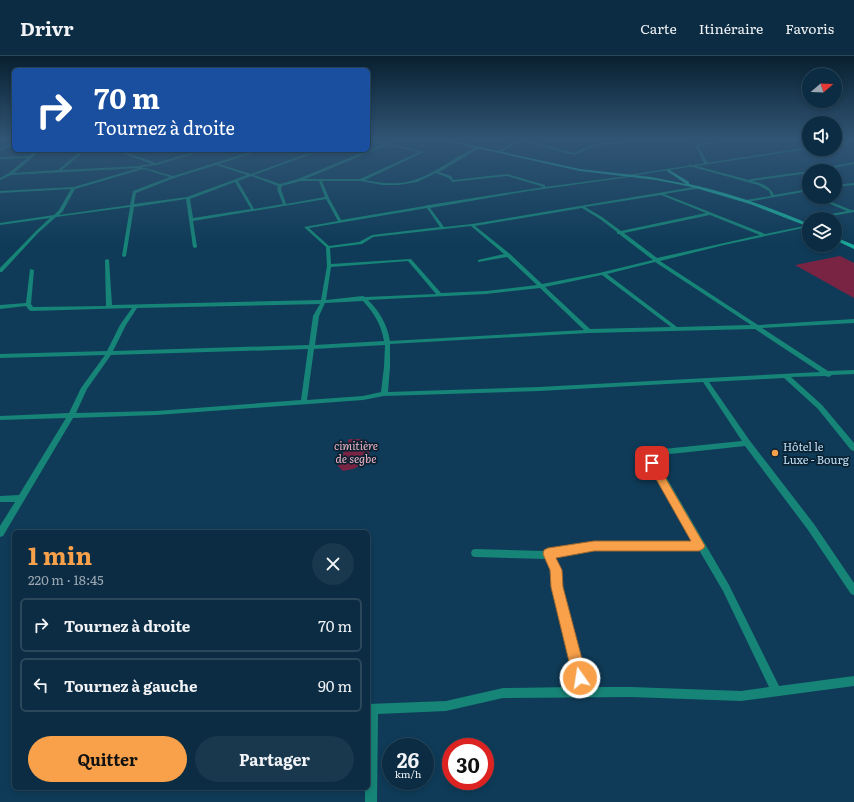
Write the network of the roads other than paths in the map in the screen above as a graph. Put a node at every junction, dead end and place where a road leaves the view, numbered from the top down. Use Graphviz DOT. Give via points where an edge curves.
graph roads {
  1 [pos="120,175"];
  2 [pos="166,175"];
  3 [pos="180,175"];
  4 [pos="246,175"];
  5 [pos="252,175"];
  6 [pos="312,175"];
  7 [pos="371,175"];
  8 [pos="431,175"];
  9 [pos="444,175"];
  10 [pos="619,175"];
  11 [pos="637,175"];
  12 [pos="675,175"];
  13 [pos="726,175"];
  14 [pos="790,175"];
  15 [pos="249,176"];
  16 [pos="629,176"];
  17 [pos="173,177"];
  18 [pos="236,180"];
  19 [pos="299,180"];
  20 [pos="320,180"];
  21 [pos="360,180"];
  22 [pos="749,181"];
  23 [pos="854,184"];
  24 [pos="280,185"];
  25 [pos="842,185"];
  26 [pos="692,186"];
  27 [pos="548,187"];
  28 [pos="74,188"];
  29 [pos="700,188"];
  30 [pos="0,192"];
  31 [pos="802,192"];
  32 [pos="662,195"];
  33 [pos="773,196"];
  34 [pos="188,198"];
  35 [pos="327,198"];
  36 [pos="747,201"];
  37 [pos="833,204"];
  38 [pos="132,205"];
  39 [pos="285,205"];
  40 [pos="427,206"];
  41 [pos="584,208"];
  42 [pos="253,210"];
  43 [pos="853,212"];
  44 [pos="709,214"];
  45 [pos="842,214"];
  46 [pos="56,215"];
  47 [pos="191,220"];
  48 [pos="802,220"];
  49 [pos="340,221"];
  50 [pos="798,221"];
  51 [pos="802,223"];
  52 [pos="0,224"];
  53 [pos="472,225"];
  54 [pos="802,227"];
  55 [pos="443,228"];
  56 [pos="620,233"];
  57 [pos="765,235"];
  58 [pos="842,241"];
  59 [pos="328,246"];
  60 [pos="195,247"];
  61 [pos="854,247"];
  62 [pos="508,255"];
  63 [pos="124,256"];
  64 [pos="106,260"];
  65 [pos="480,260"];
  66 [pos="656,260"];
  67 [pos="329,266"];
  68 [pos="0,270"];
  69 [pos="32,270"];
  70 [pos="604,274"];
  71 [pos="540,286"];
  72 [pos="440,295"];
  73 [pos="363,298"];
  74 [pos="323,302"];
  75 [pos="28,304"];
  76 [pos="136,306"];
  77 [pos="0,307"];
  78 [pos="109,307"];
  79 [pos="854,321"];
  80 [pos="755,327"];
  81 [pos="674,328"];
  82 [pos="589,331"];
  83 [pos="389,342"];
  84 [pos="313,347"];
  85 [pos="108,353"];
  86 [pos="0,356"];
  87 [pos="854,372"];
  88 [pos="829,374"];
  89 [pos="785,375"];
  90 [pos="706,380"];
  91 [pos="384,394"];
  92 [pos="304,401"];
  93 [pos="71,416"];
  94 [pos="0,418"];
  95 [pos="851,441"];
  96 [pos="747,444"];
  97 [pos="854,448"];
  98 [pos="21,498"];
  99 [pos="0,499"];
  100 [pos="0,533"];
  101 [pos="699,546"];
  102 [pos="475,553"];
  103 [pos="548,554"];
  104 [pos="854,591"];
  105 [pos="854,681"];
  106 [pos="776,690"];
  107 [pos="583,692"];
  108 [pos="370,709"];
  109 [pos="371,802"];
  1 -- 28 [label="street"];
  2 -- 17 [label="street"];
  3 -- 17 [label="street"];
  4 -- 15 [label="street"];
  5 -- 15 [label="street"];
  6 -- 19 [label="street"];
  7 -- 21 [label="street"];
  8 -- 21 [label="street" via="419,181 392,186"];
  9 -- 27 [label="street" via="452,181 507,175"];
  10 -- 16 [label="main road"];
  11 -- 16 [label="street"];
  12 -- 26 [label="main road"];
  13 -- 22 [label="street"];
  14 -- 22 [label="street"];
  15 -- 18 [label="street"];
  15 -- 24 [label="street"];
  16 -- 26 [label="main road"];
  16 -- 27 [label="street"];
  17 -- 38 [label="street" via="134,192"];
  18 -- 34 [label="street"];
  18 -- 42 [label="street"];
  19 -- 20 [label="street"];
  19 -- 24 [label="street"];
  20 -- 21 [label="street"];
  20 -- 35 [label="street"];
  22 -- 33 [label="street" via="765,186"];
  23 -- 25 [label="street"];
  24 -- 39 [label="street"];
  26 -- 29 [label="main road"];
  27 -- 40 [label="street"];
  28 -- 30 [label="street"];
  28 -- 46 [label="street"];
  29 -- 32 [label="street"];
  29 -- 36 [label="main road"];
  31 -- 33 [label="street"];
  32 -- 41 [label="street"];
  32 -- 44 [label="street"];
  33 -- 36 [label="street"];
  34 -- 38 [label="street"];
  34 -- 47 [label="street"];
  35 -- 39 [label="street"];
  35 -- 49 [label="street"];
  36 -- 50 [label="main road"];
  37 -- 43 [label="street"];
  38 -- 46 [label="street"];
  38 -- 63 [label="street"];
  39 -- 42 [label="street"];
  40 -- 49 [label="street"];
  40 -- 55 [label="street"];
  41 -- 53 [label="street"];
  41 -- 56 [label="street"];
  42 -- 47 [label="street"];
  43 -- 45 [label="street"];
  44 -- 56 [label="street"];
  44 -- 57 [label="street"];
  46 -- 52 [label="street"];
  46 -- 68 [label="street"];
  47 -- 60 [label="street"];
  48 -- 50 [label="street"];
  49 -- 59 [label="street" via="306,227"];
  50 -- 51 [label="main road"];
  53 -- 55 [label="street"];
  53 -- 62 [label="street"];
  54 -- 57 [label="street"];
  55 -- 59 [label="street" via="372,236 360,243"];
  56 -- 66 [label="street"];
  57 -- 66 [label="street"];
  58 -- 61 [label="main road"];
  59 -- 67 [label="street"];
  62 -- 65 [label="street"];
  62 -- 71 [label="street"];
  64 -- 78 [label="street"];
  66 -- 70 [label="street"];
  66 -- 80 [label="street"];
  67 -- 72 [label="street" via="409,260"];
  67 -- 74 [label="street"];
  69 -- 75 [label="street"];
  70 -- 71 [label="street"];
  70 -- 81 [label="street"];
  71 -- 72 [label="street"];
  71 -- 82 [label="street"];
  72 -- 73 [label="street"];
  73 -- 74 [label="street"];
  73 -- 83 [label="street" via="374,307 380,317"];
  74 -- 76 [label="street"];
  74 -- 84 [label="street" via="316,316"];
  75 -- 77 [label="street"];
  75 -- 78 [label="street" via="31,309"];
  76 -- 78 [label="street"];
  76 -- 85 [label="street"];
  79 -- 80 [label="street"];
  80 -- 81 [label="street"];
  80 -- 88 [label="street"];
  81 -- 82 [label="street"];
  82 -- 83 [label="street"];
  83 -- 84 [label="street"];
  83 -- 91 [label="street"];
  84 -- 85 [label="street"];
  84 -- 92 [label="street"];
  85 -- 86 [label="street"];
  85 -- 93 [label="street" via="84,388"];
  87 -- 88 [label="street"];
  88 -- 89 [label="street"];
  89 -- 90 [label="street"];
  89 -- 95 [label="street" via="820,407"];
  90 -- 91 [label="street"];
  90 -- 96 [label="street"];
  91 -- 92 [label="street" via="363,398"];
  92 -- 93 [label="street" via="156,413"];
  93 -- 94 [label="street"];
  93 -- 98 [label="street"];
  95 -- 97 [label="street"];
  96 -- 101 [label="street" via="644,454 652,460"];
  96 -- 104 [label="street" via="811,527"];
  98 -- 99 [label="street"];
  98 -- 100 [label="street"];
  101 -- 103 [label="street" via="594,546"];
  101 -- 106 [label="street" via="726,588"];
  102 -- 103 [label="street"];
  103 -- 107 [label="street" via="556,570 557,587"];
  105 -- 106 [label="street"];
  106 -- 107 [label="street" via="741,696"];
  107 -- 108 [label="street" via="503,693 446,706"];
  108 -- 109 [label="street"];
}
